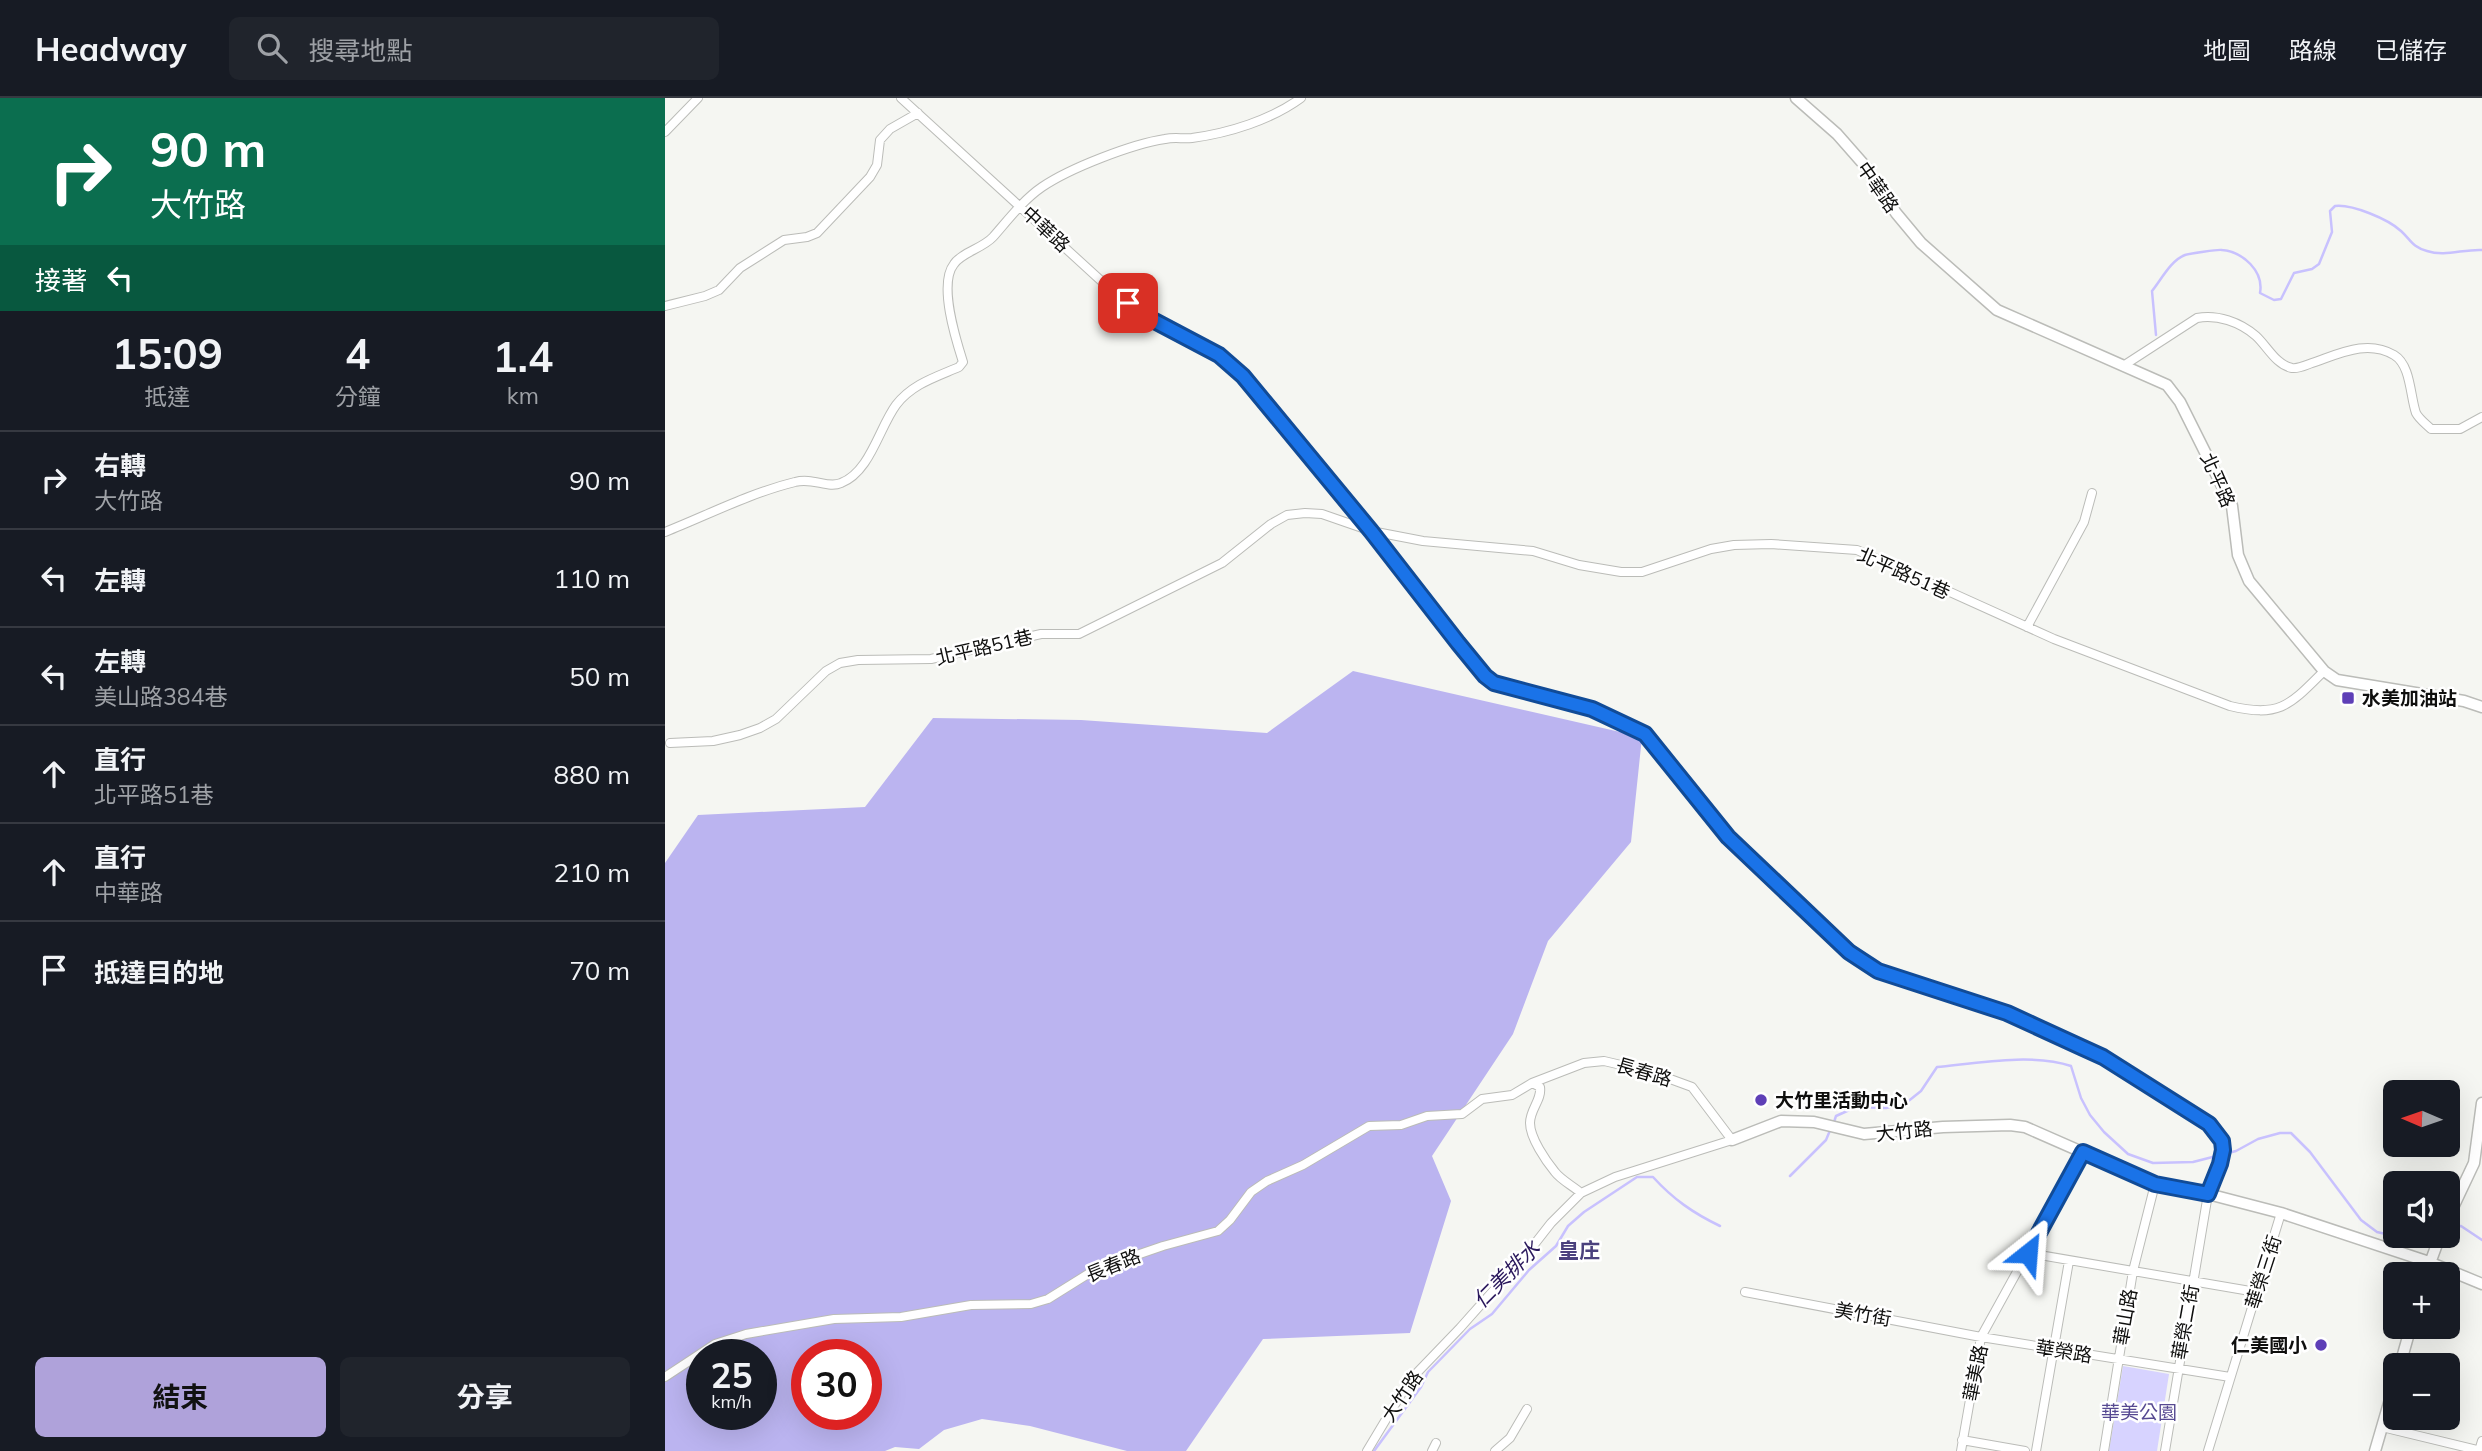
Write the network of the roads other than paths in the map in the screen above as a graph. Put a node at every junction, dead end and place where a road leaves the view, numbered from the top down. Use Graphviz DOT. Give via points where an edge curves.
graph roads {
  1 [pos="698,98"];
  2 [pos="901,98"];
  3 [pos="1301,98"];
  4 [pos="1797,98"];
  5 [pos="918,113"];
  6 [pos="665,132"];
  7 [pos="1021,206"];
  8 [pos="1958,276"];
  9 [pos="665,306"];
  10 [pos="2123,366"];
  11 [pos="2482,417"];
  12 [pos="2092,493"];
  13 [pos="1371,531"];
  14 [pos="665,532"];
  15 [pos="2027,627"];
  16 [pos="2323,671"];
  17 [pos="2482,707"];
  18 [pos="670,743"];
  19 [pos="1532,1083"];
  20 [pos="2482,1103"];
  21 [pos="1733,1140"];
  22 [pos="2083,1152"];
  23 [pos="2155,1184"];
  24 [pos="1581,1193"];
  25 [pos="2460,1193"];
  26 [pos="2208,1194"];
  27 [pos="2281,1213"];
  28 [pos="2435,1248"];
  29 [pos="2028,1253"];
  30 [pos="2069,1261"];
  31 [pos="2429,1262"];
  32 [pos="2133,1271"];
  33 [pos="2460,1275"];
  34 [pos="2192,1280"];
  35 [pos="2482,1284"];
  36 [pos="1745,1292"];
  37 [pos="2256,1292"];
  38 [pos="1981,1338"];
  39 [pos="2054,1349"];
  40 [pos="2118,1359"];
  41 [pos="2177,1368"];
  42 [pos="665,1377"];
  43 [pos="2230,1377"];
  44 [pos="1527,1409"];
  45 [pos="2383,1424"];
  46 [pos="2382,1427"];
  47 [pos="1962,1440"];
  48 [pos="2482,1441"];
  49 [pos="1367,1451"];
  50 [pos="1495,1451"];
  51 [pos="1961,1451"];
  52 [pos="2025,1451"];
  53 [pos="2036,1451"];
  54 [pos="2103,1451"];
  55 [pos="2165,1451"];
  56 [pos="2207,1451"];
  57 [pos="2375,1451"];
  58 [pos="2480,1451"];
  1 -- 6 [label="street"];
  2 -- 5 [label="street, 中華路"];
  3 -- 7 [label="street" via="1285,110 1241,126 1192,138 1164,139 1078,167 1040,188"];
  4 -- 8 [label="street, 中華路" via="1837,134 1921,243"];
  5 -- 7 [label="street, 中華路"];
  5 -- 9 [label="street" via="880,139 877,165 870,177 817,233 783,240 740,268 719,290"];
  7 -- 13 [label="street, 中華路" via="1128,303 1219,355 1243,376"];
  7 -- 14 [label="street" via="988,242 950,270 949,309 963,362 913,388 896,406 867,460 852,476 829,485 793,482"];
  8 -- 10 [label="street, 北平路" via="1997,310"];
  10 -- 11 [label="street" via="2197,318 2219,317 2255,335 2290,368 2354,348 2378,349 2397,357 2417,416 2431,429 2460,429"];
  10 -- 16 [label="street, 北平路" via="2168,385 2180,402 2232,506 2238,555 2249,581"];
  12 -- 15 [label="street" via="2084,522"];
  13 -- 15 [label="street, 北平路51巷" via="1423,541 1534,551 1621,572 1642,572 1734,545 1857,550"];
  13 -- 18 [label="street, 北平路51巷" via="1322,514 1287,515 1221,564 1079,634 1030,636 930,659 840,663 776,719 759,728 713,741"];
  13 -- 26 [label="street, 華榮二街" via="1485,676 1494,683 1592,709 1645,734 1728,837 1849,952 1878,971 2007,1013 2103,1057 2209,1124 2223,1150"];
  15 -- 16 [label="street, 北平路51巷" via="2250,711 2285,706"];
  16 -- 17 [label="street" via="2337,680"];
  19 -- 21 [label="street, 長春路" via="1584,1063 1604,1061 1651,1072 1692,1087"];
  19 -- 24 [label="street" via="1540,1087 1541,1095 1530,1124 1533,1137 1555,1173"];
  19 -- 42 [label="street, 長春路" via="1512,1095 1482,1099 1462,1114 1369,1126 1251,1192 1218,1231 1096,1269 1048,1299 901,1317 834,1319 746,1334 715,1344"];
  20 -- 25 [label="street" via="2474,1163"];
  21 -- 22 [label="street, 大竹路" via="1781,1121 1814,1122 1864,1134 2010,1125"];
  21 -- 24 [label="street, 大竹路" via="1615,1177"];
  22 -- 23 [label="street, 大竹路"];
  22 -- 29 [label="street, 華美路"];
  23 -- 26 [label="street, 大竹路"];
  23 -- 32 [label="street, 華山路"];
  24 -- 49 [label="street, 大竹路" via="1409,1381"];
  26 -- 27 [label="street, 大竹路"];
  26 -- 34 [label="street, 華榮二街"];
  27 -- 31 [label="street, 大竹路"];
  27 -- 37 [label="street, 華榮三街"];
  28 -- 31 [label="street"];
  29 -- 30 [label="street"];
  29 -- 38 [label="street, 華美路"];
  30 -- 32 [label="street"];
  30 -- 39 [label="street"];
  32 -- 34 [label="street"];
  32 -- 40 [label="street, 華山路"];
  33 -- 35 [label="street, 大竹路"];
  34 -- 37 [label="street"];
  34 -- 41 [label="street, 華榮二街"];
  36 -- 38 [label="street, 美竹街"];
  37 -- 43 [label="street, 華榮三街"];
  38 -- 39 [label="street, 華榮路"];
  38 -- 47 [label="street, 華美路"];
  39 -- 40 [label="street, 華榮路"];
  39 -- 53 [label="street"];
  40 -- 41 [label="street, 華榮路"];
  40 -- 54 [label="street, 華山路"];
  41 -- 43 [label="street, 華榮路"];
  41 -- 55 [label="street, 華榮二街"];
  43 -- 56 [label="street, 華榮三街"];
  44 -- 50 [label="street" via="1510,1438"];
  45 -- 46 [label="street"];
  46 -- 57 [label="street"];
  46 -- 58 [label="street"];
  47 -- 51 [label="street, 華美路"];
  47 -- 52 [label="street"];
  48 -- 58 [label="street"];
}
